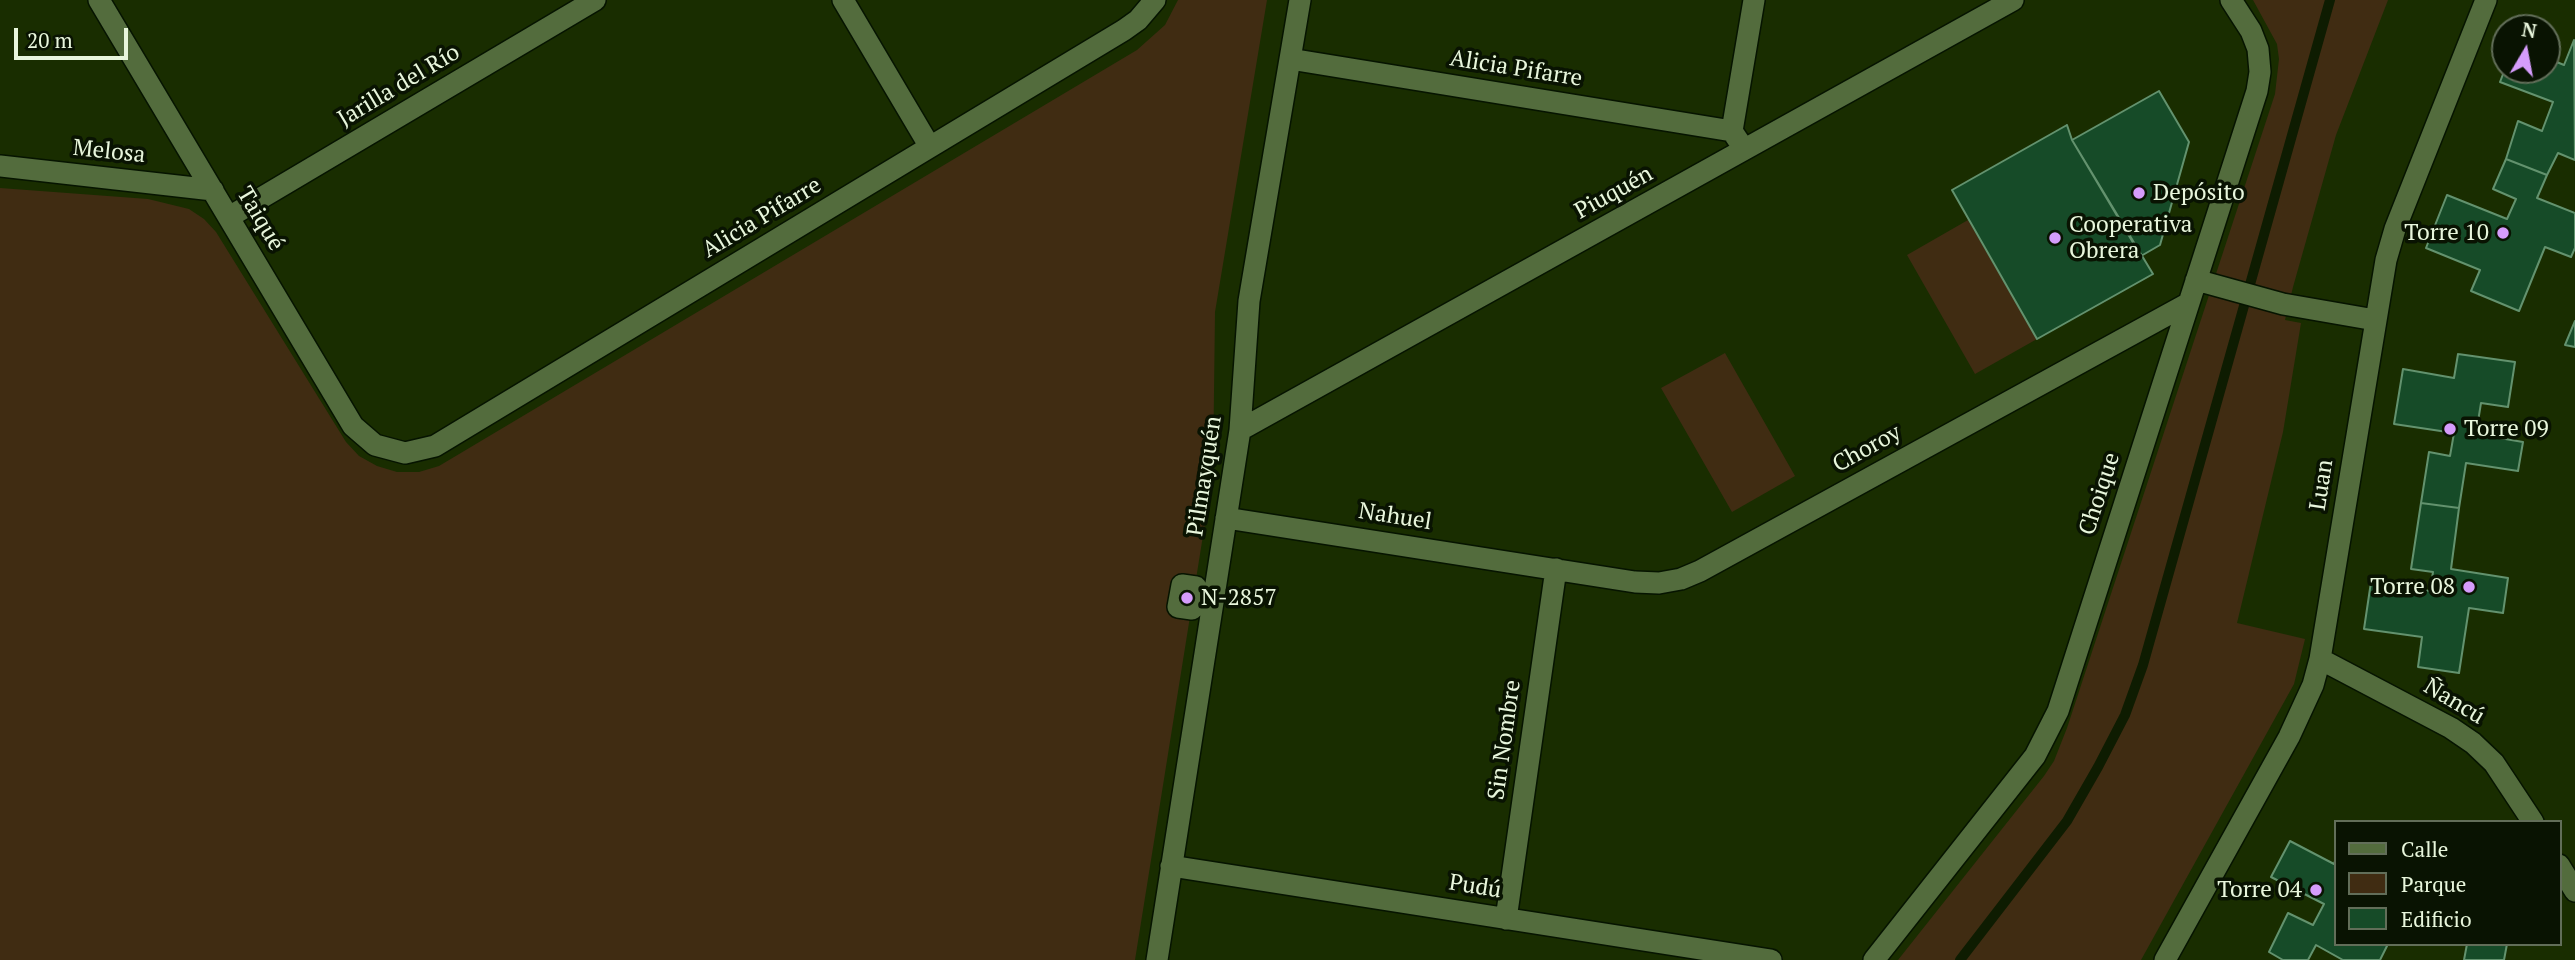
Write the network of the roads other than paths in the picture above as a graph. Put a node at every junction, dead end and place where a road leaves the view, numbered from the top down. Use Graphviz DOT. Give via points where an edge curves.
graph roads {
  1 [pos="99,0"];
  2 [pos="595,0"];
  3 [pos="843,0"];
  4 [pos="1300,0"];
  5 [pos="1754,0"];
  6 [pos="2013,0"];
  7 [pos="2231,0"];
  8 [pos="2486,0"];
  9 [pos="1154,3"];
  10 [pos="1290,59"];
  11 [pos="1732,131"];
  12 [pos="930,147"];
  13 [pos="1744,151"];
  14 [pos="0,166"];
  15 [pos="213,190"];
  16 [pos="229,217"];
  17 [pos="2196,280"];
  18 [pos="2189,303"];
  19 [pos="2375,320"];
  20 [pos="1240,430"];
  21 [pos="389,451"];
  22 [pos="1226,518"];
  23 [pos="1556,569"];
  24 [pos="2320,659"];
  25 [pos="2532,820"];
  26 [pos="1171,866"];
  27 [pos="2561,868"];
  28 [pos="2575,891"];
  29 [pos="1506,919"];
  30 [pos="1157,960"];
  31 [pos="1771,960"];
  32 [pos="1874,960"];
  33 [pos="2165,960"];
  1 -- 15 [label="street, Taiqué"];
  2 -- 16 [label="street, Jarilla del Río"];
  3 -- 12 [label="street"];
  4 -- 10 [label="street, Pilmayquén"];
  5 -- 11 [label="street"];
  6 -- 13 [label="street, Piuquén"];
  7 -- 17 [label="street, Choique" via="2258,49 2260,72"];
  8 -- 19 [label="street, Luan" via="2395,229"];
  9 -- 12 [label="street, Alicia Pifarre" via="1124,30"];
  10 -- 11 [label="street, Alicia Pifarre"];
  10 -- 20 [label="street, Pilmayquén" via="1249,301"];
  11 -- 13 [label="street"];
  12 -- 21 [label="street, Alicia Pifarre" via="435,446 405,453"];
  13 -- 20 [label="street, Piuquén"];
  14 -- 15 [label="street, Melosa"];
  15 -- 16 [label="street, Taiqué"];
  16 -- 21 [label="street, Taiqué" via="353,426"];
  17 -- 18 [label="street, Choique"];
  17 -- 19 [label="street" via="2283,304"];
  18 -- 23 [label="street, Choroy" via="1681,579 1635,582"];
  18 -- 32 [label="street, Choique" via="2048,733 2035,756"];
  19 -- 24 [label="street, Luan"];
  20 -- 22 [label="street, Pilmayquén"];
  22 -- 23 [label="street, Nahuel"];
  22 -- 26 [label="street, Pilmayquén"];
  23 -- 29 [label="street, Sin Nombre"];
  24 -- 25 [label="street, Ñancú" via="2473,743 2501,773"];
  24 -- 33 [label="street, Luan" via="2301,713"];
  26 -- 29 [label="street, Pudú"];
  26 -- 30 [label="street, Pilmayquén"];
  27 -- 28 [label="street"];
  29 -- 31 [label="street, Pudú"];
}
